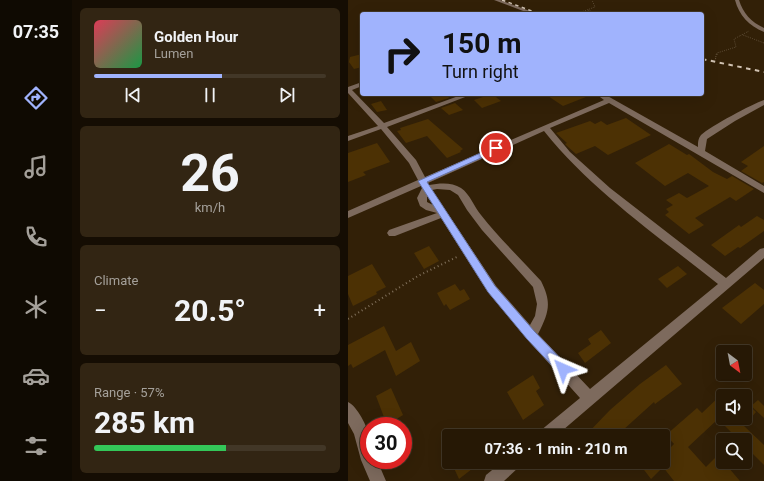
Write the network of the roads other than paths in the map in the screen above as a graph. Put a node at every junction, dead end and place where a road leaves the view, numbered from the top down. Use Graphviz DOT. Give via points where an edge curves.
graph roads {
  1 [pos="496,0"];
  2 [pos="737,0"];
  3 [pos="530,12"];
  4 [pos="762,29"];
  5 [pos="360,85"];
  6 [pos="348,89"];
  7 [pos="464,96"];
  8 [pos="603,96"];
  9 [pos="610,100"];
  10 [pos="764,102"];
  11 [pos="381,126"];
  12 [pos="545,127"];
  13 [pos="348,139"];
  14 [pos="701,152"];
  15 [pos="424,184"];
  16 [pos="764,190"];
  17 [pos="441,212"];
  18 [pos="348,216"];
  19 [pos="392,233"];
  20 [pos="764,252"];
  21 [pos="725,283"];
  22 [pos="531,335"];
  23 [pos="590,399"];
  24 [pos="348,409"];
  25 [pos="554,429"];
  26 [pos="360,431"];
  27 [pos="373,469"];
  28 [pos="506,469"];
  29 [pos="378,481"];
  30 [pos="492,481"];
  1 -- 3 [label="street"];
  2 -- 4 [label="street" via="739,10 750,22"];
  5 -- 6 [label="street"];
  6 -- 11 [label="street"];
  7 -- 11 [label="street"];
  8 -- 9 [label="street"];
  9 -- 12 [label="street"];
  9 -- 14 [label="street"];
  10 -- 14 [label="street" via="704,137"];
  11 -- 13 [label="street"];
  11 -- 15 [label="street" via="412,162"];
  12 -- 15 [label="street"];
  12 -- 21 [label="street" via="567,154 607,190"];
  14 -- 16 [label="street"];
  15 -- 17 [label="street"];
  15 -- 18 [label="street"];
  15 -- 22 [label="street" via="450,187 463,194 486,228 536,284 544,301"];
  17 -- 19 [label="street"];
  17 -- 22 [label="street" via="492,289"];
  20 -- 21 [label="street"];
  21 -- 23 [label="street"];
  22 -- 23 [label="street"];
  23 -- 25 [label="street"];
  24 -- 26 [label="street"];
  27 -- 29 [label="street"];
  28 -- 30 [label="street"];
}
